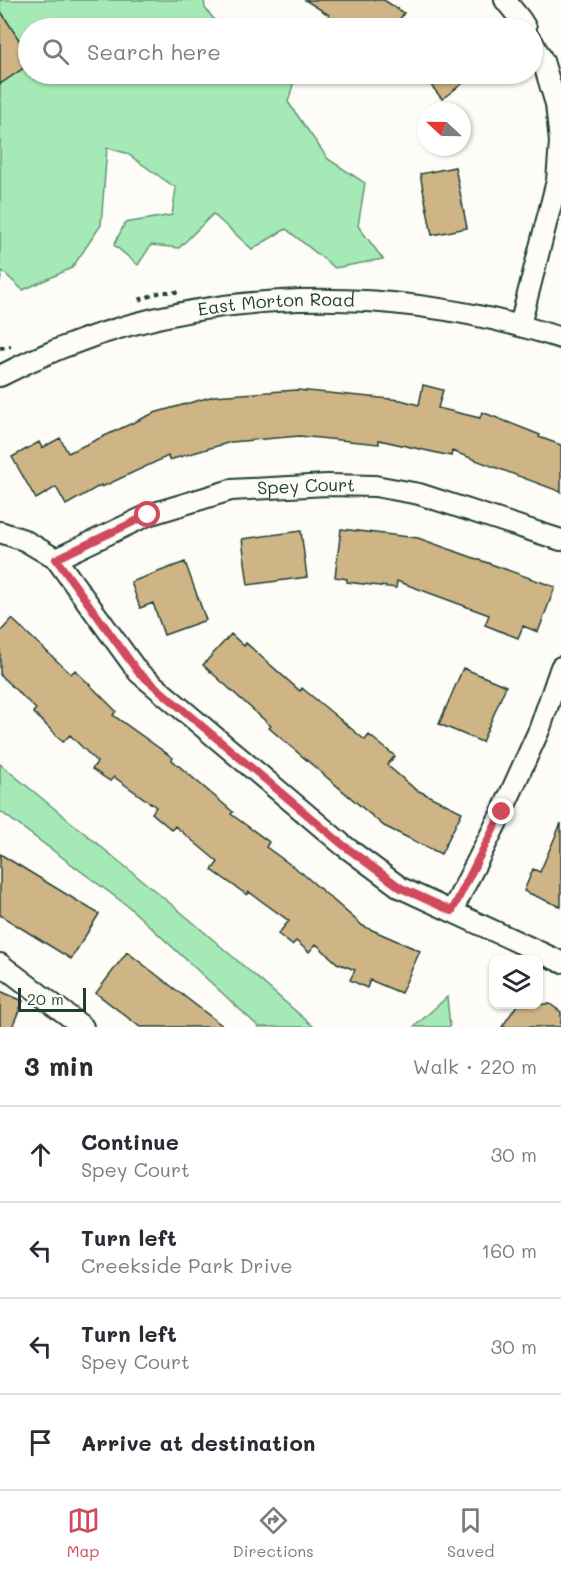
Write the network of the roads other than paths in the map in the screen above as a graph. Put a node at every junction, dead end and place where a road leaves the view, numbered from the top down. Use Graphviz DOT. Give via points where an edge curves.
graph roads {
  1 [pos="504,0"];
  2 [pos="520,18"];
  3 [pos="543,61"];
  4 [pos="520,325"];
  5 [pos="561,338"];
  6 [pos="0,376"];
  7 [pos="0,532"];
  8 [pos="561,540"];
  9 [pos="56,559"];
  10 [pos="561,667"];
  11 [pos="452,911"];
  12 [pos="561,962"];
  13 [pos="0,964"];
  14 [pos="70,1023"];
  1 -- 2 [label="street"];
  3 -- 4 [label="street" via="556,104 560,142 557,181"];
  4 -- 5 [label="street, East Morton Road"];
  4 -- 6 [label="street, East Morton Road" via="395,302 268,301 143,322 70,345"];
  7 -- 9 [label="street" via="24,540"];
  8 -- 9 [label="street, Spey Court" via="419,495 375,486 327,485 231,490 148,515"];
  9 -- 11 [label="street" via="138,672 343,845 401,888"];
  10 -- 11 [label="street" via="502,812"];
  11 -- 12 [label="street"];
  13 -- 14 [label="street"];
}
